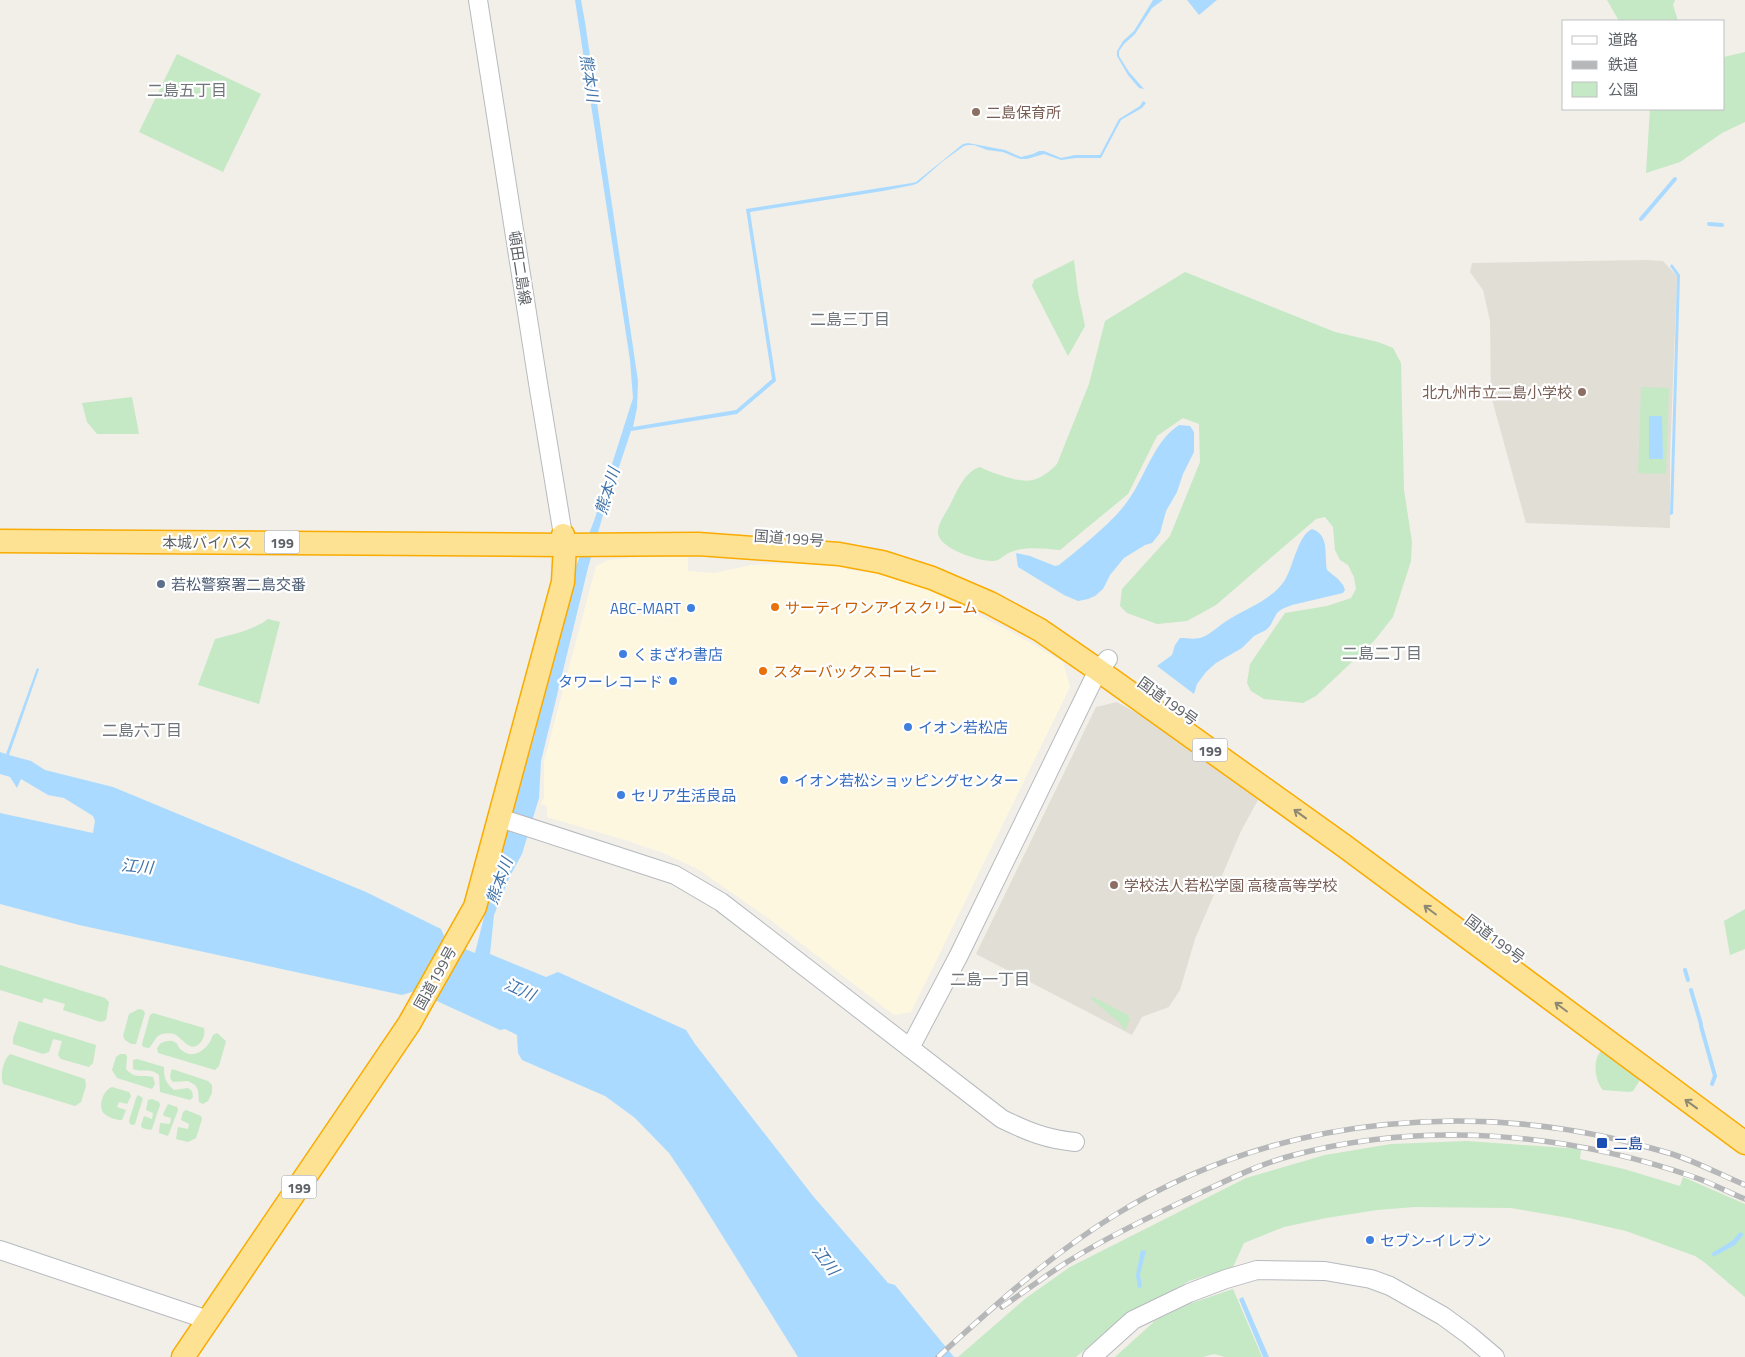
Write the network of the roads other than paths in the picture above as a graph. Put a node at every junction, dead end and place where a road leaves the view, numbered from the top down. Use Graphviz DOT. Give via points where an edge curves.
graph roads {
  1 [pos="478,0"];
  2 [pos="0,529"];
  3 [pos="582,540"];
  4 [pos="0,541"];
  5 [pos="1103,664"];
  6 [pos="500,818"];
  7 [pos="910,1048"];
  8 [pos="1745,1125"];
  9 [pos="1075,1142"];
  10 [pos="1745,1143"];
  11 [pos="0,1250"];
  12 [pos="208,1320"];
  13 [pos="183,1357"];
  14 [pos="1092,1357"];
  15 [pos="1495,1357"];
  1 -- 3 [label="street, 頓田二島線" via="538,383"];
  2 -- 3 [label="highway, 本城バイパス / 199"];
  3 -- 4 [label="highway, 本城バイパス / 199"];
  3 -- 5 [label="highway, 国道199号 / 199" via="839,554 882,562 932,578 990,603"];
  3 -- 6 [label="highway, 国道199号 / 199" via="563,582"];
  5 -- 7 [label="street"];
  5 -- 8 [label="highway, 国道199号 / 199" via="1353,834"];
  10 -- 5 [label="highway, 国道199号 / 199, one-way"];
  6 -- 7 [label="street" via="676,874 721,902"];
  6 -- 12 [label="highway, 国道199号 / 199" via="475,907 413,1017"];
  7 -- 9 [label="street" via="1002,1119 1044,1137"];
  11 -- 12 [label="street"];
  12 -- 13 [label="highway, 国道199号 / 199"];
  14 -- 15 [label="street" via="1133,1320 1189,1293 1257,1270 1326,1271 1390,1286 1443,1316"];
}
